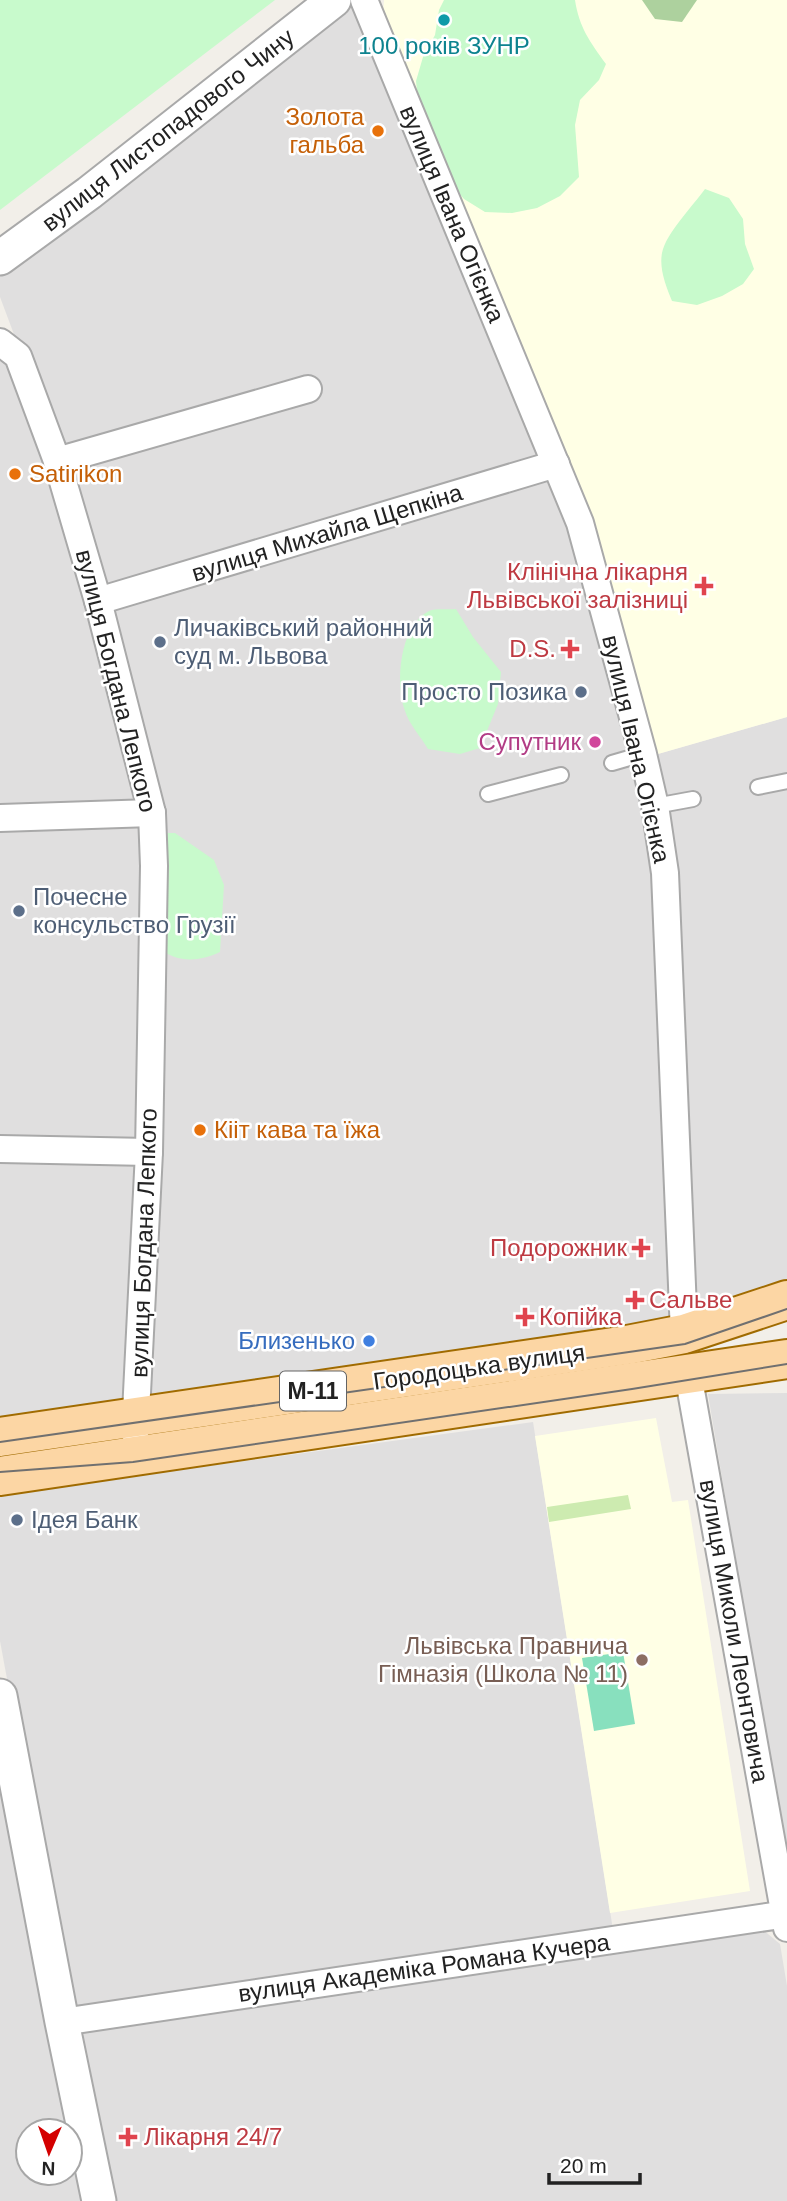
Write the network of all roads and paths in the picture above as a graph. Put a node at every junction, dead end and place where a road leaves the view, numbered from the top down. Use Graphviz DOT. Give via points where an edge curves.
graph roads {
  1 [pos="334,0"];
  2 [pos="364,0"];
  3 [pos="0,258"];
  4 [pos="0,342"];
  5 [pos="308,389"];
  6 [pos="57,461"];
  7 [pos="556,464"];
  8 [pos="98,601"];
  9 [pos="643,754"];
  10 [pos="612,763"];
  11 [pos="561,775"];
  12 [pos="787,781"];
  13 [pos="758,787"];
  14 [pos="488,794"];
  15 [pos="693,799"];
  16 [pos="655,806"];
  17 [pos="152,813"];
  18 [pos="0,818"];
  19 [pos="0,1149"];
  20 [pos="149,1152"];
  21 [pos="787,1300"];
  22 [pos="684,1334"];
  23 [pos="787,1359"];
  24 [pos="688,1374"];
  25 [pos="136,1417"];
  26 [pos="0,1437"];
  27 [pos="133,1456"];
  28 [pos="0,1476"];
  29 [pos="0,1696"];
  30 [pos="786,1919"];
  31 [pos="62,2022"];
  32 [pos="99,2201"];
  1 -- 3 [label="street, вулиця Листопадового Чину"];
  2 -- 7 [label="street, вулиця Івана Огієнка"];
  4 -- 6 [label="street, вулиця Богдана Лепкого" via="18,356"];
  5 -- 6 [label="street"];
  6 -- 8 [label="street, вулиця Богдана Лепкого"];
  7 -- 8 [label="street, вулиця Михайла Щепкіна"];
  7 -- 9 [label="street, вулиця Івана Огієнка" via="580,523"];
  8 -- 17 [label="street, вулиця Богдана Лепкого"];
  9 -- 10 [label="lane"];
  9 -- 16 [label="street, вулиця Івана Огієнка"];
  11 -- 14 [label="lane"];
  12 -- 13 [label="lane"];
  15 -- 16 [label="lane"];
  16 -- 22 [label="street, вулиця Івана Огієнка" via="665,873"];
  17 -- 18 [label="street"];
  17 -- 20 [label="street, вулиця Богдана Лепкого"];
  19 -- 20 [label="street"];
  20 -- 25 [label="street, вулиця Богдана Лепкого"];
  21 -- 22 [label="main road, Городоцька вулиця / М-11"];
  22 -- 25 [label="main road, Городоцька вулиця / М-11"];
  23 -- 24 [label="main road, М-11"];
  24 -- 27 [label="main road, Городоцька вулиця / М-11"];
  24 -- 30 [label="street, вулиця Миколи Леонтовича"];
  25 -- 26 [label="main road, Городоцька вулиця / М-11"];
  25 -- 27 [label="street, вулиця Богдана Лепкого"];
  27 -- 28 [label="main road, Городоцька вулиця / М-11"];
  29 -- 31 [label="street"];
  30 -- 31 [label="street, вулиця Академіка Романа Кучера"];
  31 -- 32 [label="street"];
}
